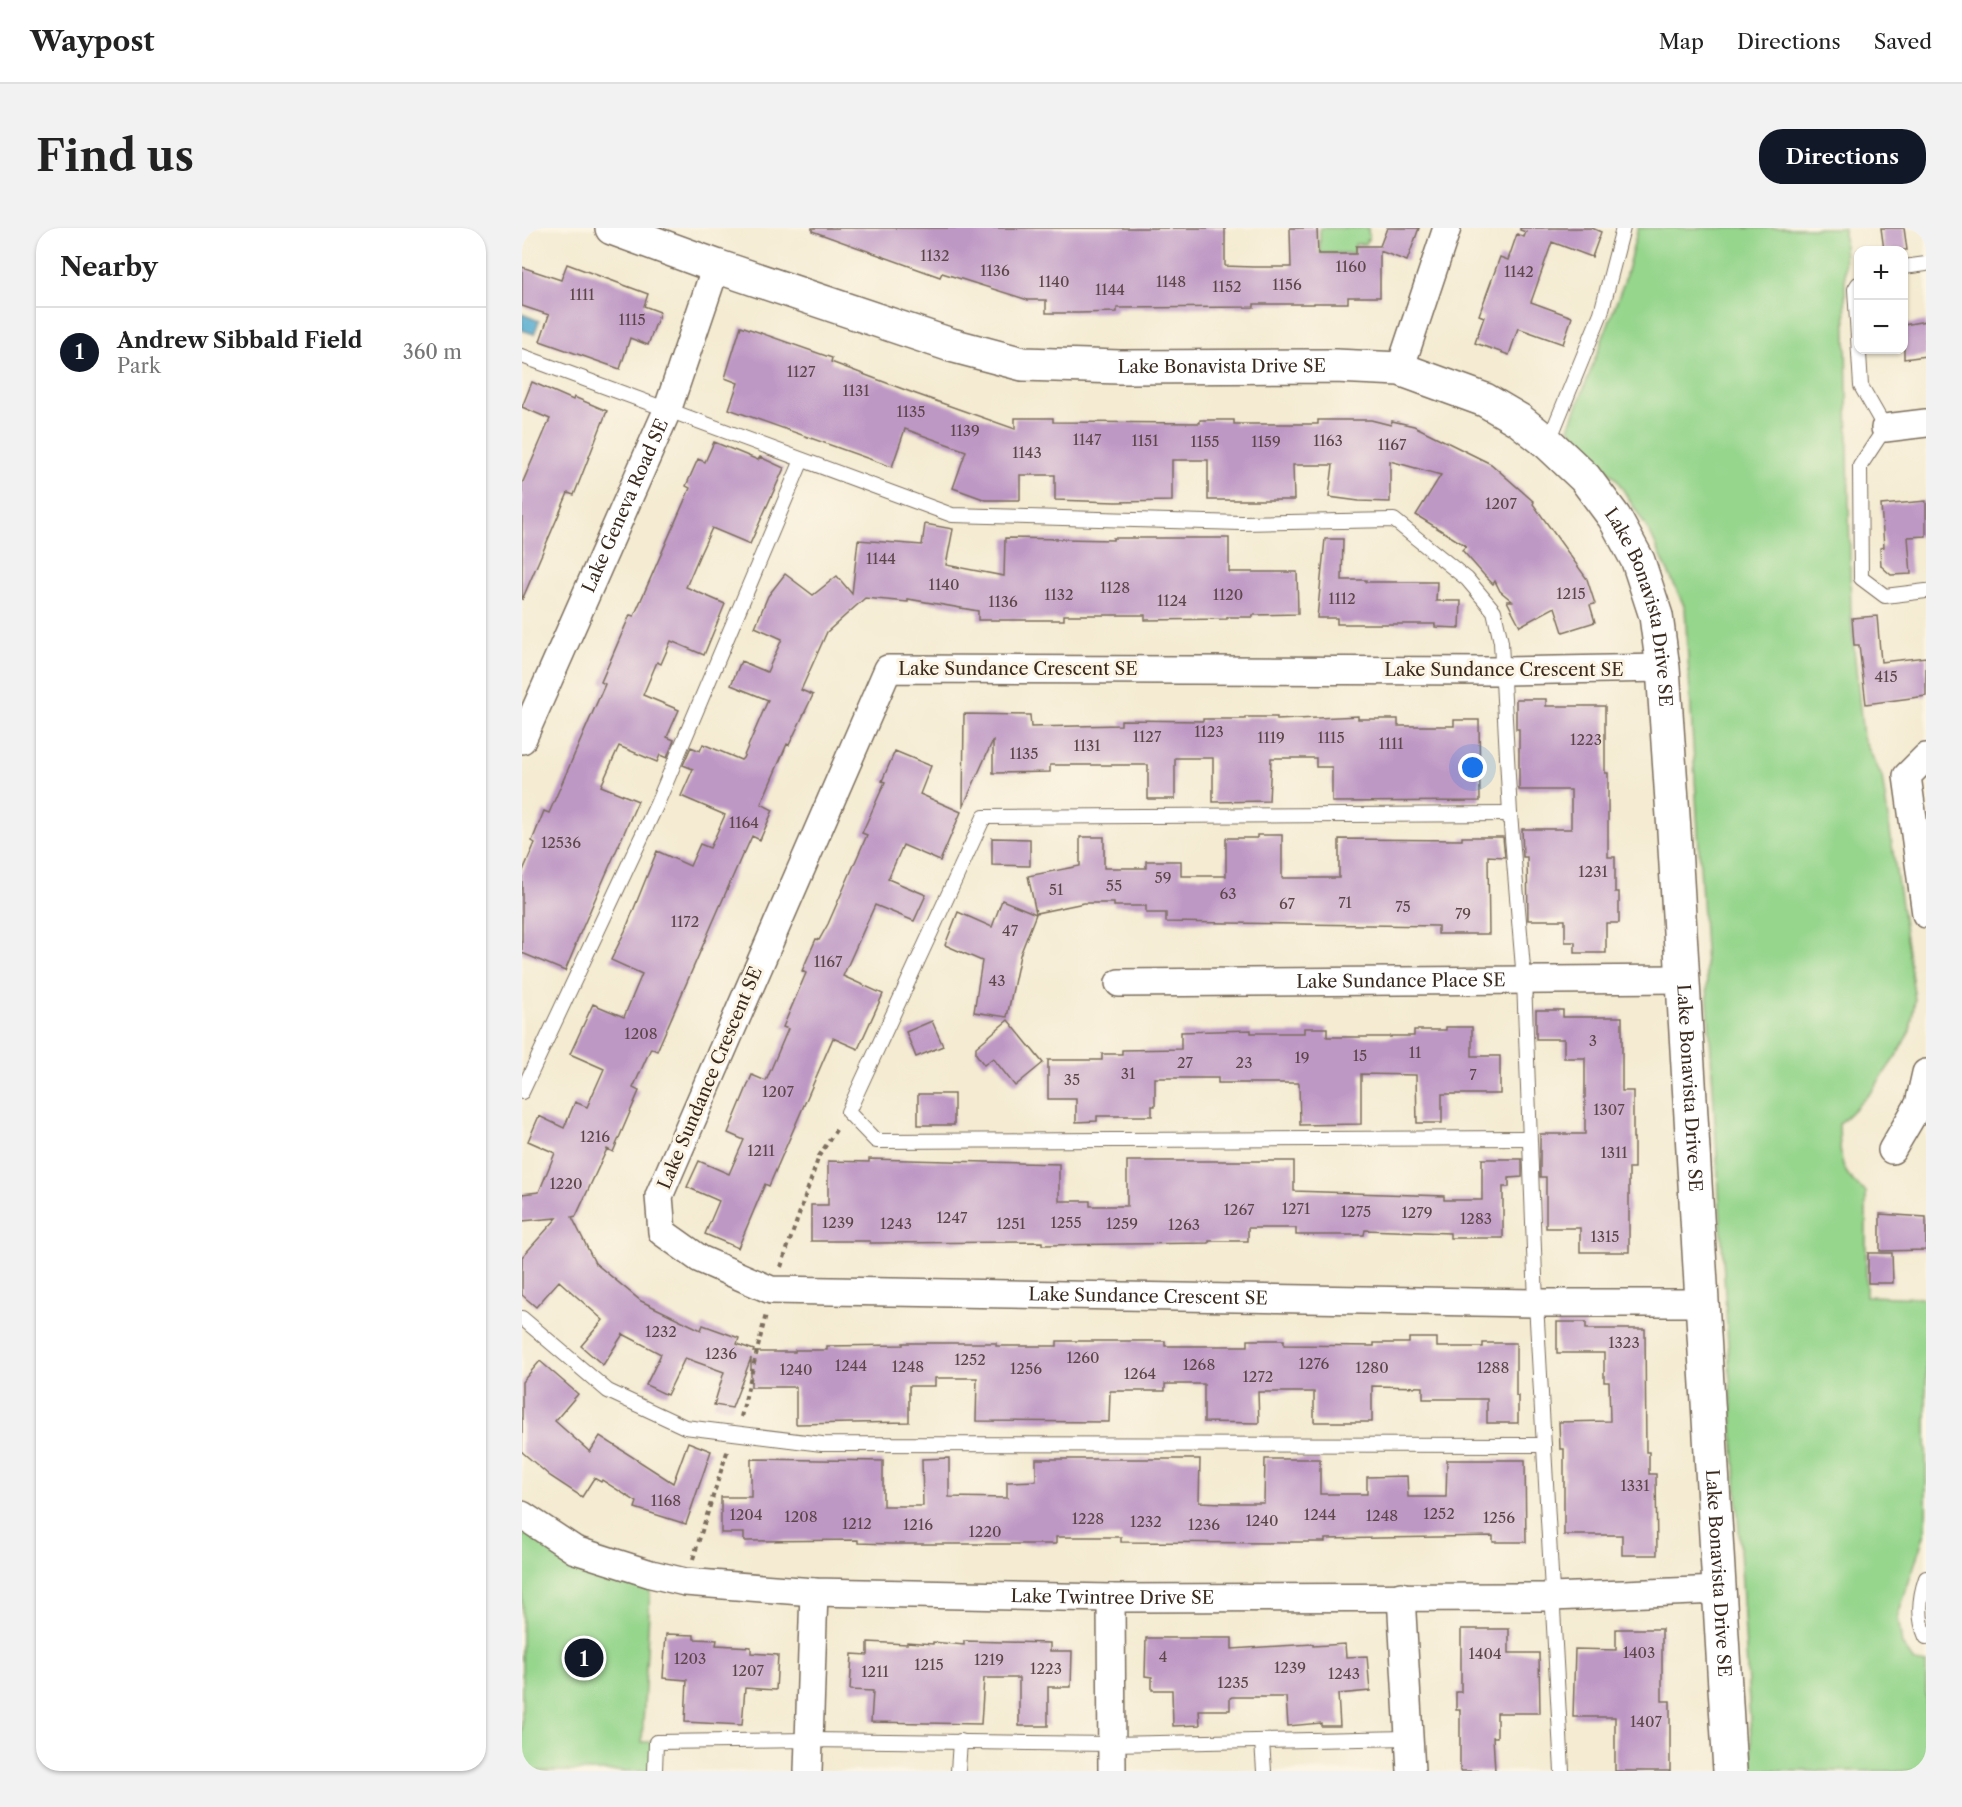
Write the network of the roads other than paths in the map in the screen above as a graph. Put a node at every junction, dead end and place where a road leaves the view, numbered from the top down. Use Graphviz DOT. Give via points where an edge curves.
graph roads {
  1 [pos="612,228"];
  2 [pos="1447,228"];
  3 [pos="1623,228"];
  4 [pos="1926,264"];
  5 [pos="716,266"];
  6 [pos="1908,266"];
  7 [pos="1856,300"];
  8 [pos="522,356"];
  9 [pos="1400,369"];
  10 [pos="667,411"];
  11 [pos="1926,423"];
  12 [pos="1885,428"];
  13 [pos="1548,443"];
  14 [pos="802,460"];
  15 [pos="1926,591"];
  16 [pos="1663,668"];
  17 [pos="1502,671"];
  18 [pos="522,740"];
  19 [pos="1926,758"];
  20 [pos="1510,814"];
  21 [pos="1926,914"];
  22 [pos="1683,979"];
  23 [pos="1524,980"];
  24 [pos="1119,983"];
  25 [pos="1926,1073"];
  26 [pos="522,1092"];
  27 [pos="1529,1138"];
  28 [pos="1892,1150"];
  29 [pos="1536,1303"];
  30 [pos="1703,1303"];
  31 [pos="522,1318"];
  32 [pos="1544,1445"];
  33 [pos="522,1515"];
  34 [pos="1926,1578"];
  35 [pos="1719,1590"];
  36 [pos="814,1592"];
  37 [pos="1401,1596"];
  38 [pos="1552,1597"];
  39 [pos="1111,1598"];
  40 [pos="1926,1637"];
  41 [pos="1408,1738"];
  42 [pos="810,1740"];
  43 [pos="960,1741"];
  44 [pos="1262,1741"];
  45 [pos="1112,1744"];
  46 [pos="655,1771"];
  47 [pos="808,1771"];
  48 [pos="958,1771"];
  49 [pos="1112,1771"];
  50 [pos="1264,1771"];
  51 [pos="1411,1771"];
  52 [pos="1562,1771"];
  53 [pos="1730,1771"];
  1 -- 5 [label="street, Lake Bonavista Drive SE"];
  2 -- 9 [label="street"];
  3 -- 13 [label="lane" via="1601,313"];
  4 -- 6 [label="lane"];
  5 -- 9 [label="street, Lake Bonavista Drive SE" via="951,345 1023,364"];
  5 -- 10 [label="street, Lake Geneva Road SE"];
  7 -- 12 [label="lane" via="1861,386"];
  8 -- 10 [label="lane"];
  9 -- 13 [label="street, Lake Bonavista Drive SE" via="1485,400"];
  10 -- 14 [label="lane"];
  10 -- 18 [label="street, Lake Geneva Road SE"];
  11 -- 12 [label="street"];
  12 -- 15 [label="lane" via="1860,466 1861,578 1886,596"];
  13 -- 16 [label="street, Lake Bonavista Drive SE" via="1585,478 1614,517 1638,561 1656,616"];
  14 -- 17 [label="lane" via="952,515 1242,523 1394,520 1467,579 1494,611"];
  14 -- 26 [label="lane" via="657,804"];
  16 -- 17 [label="street, Lake Sundance Crescent SE"];
  16 -- 22 [label="street, Lake Bonavista Drive SE"];
  17 -- 20 [label="lane"];
  17 -- 29 [label="street, Lake Sundance Crescent SE" via="888,669 659,1196 662,1232 700,1259 771,1290"];
  19 -- 21 [label="street" via="1907,776"];
  20 -- 23 [label="lane"];
  20 -- 27 [label="lane" via="984,817 848,1112 876,1141"];
  22 -- 23 [label="street, Lake Sundance Place SE"];
  22 -- 30 [label="street, Lake Bonavista Drive SE"];
  23 -- 24 [label="street, Lake Sundance Place SE"];
  23 -- 27 [label="lane"];
  25 -- 28 [label="street" via="1919,1104"];
  27 -- 29 [label="lane"];
  29 -- 30 [label="street, Lake Sundance Crescent SE"];
  29 -- 32 [label="lane"];
  30 -- 35 [label="street, Lake Bonavista Drive SE"];
  31 -- 32 [label="lane" via="608,1391 685,1427 822,1444"];
  32 -- 38 [label="lane"];
  33 -- 36 [label="street, Lake Twintree Drive SE" via="575,1550 651,1574 685,1582"];
  34 -- 40 [label="lane" via="1920,1596 1920,1625"];
  35 -- 38 [label="street, Lake Twintree Drive SE"];
  35 -- 53 [label="street, Lake Bonavista Drive SE"];
  36 -- 39 [label="street, Lake Twintree Drive SE"];
  36 -- 42 [label="street"];
  37 -- 38 [label="street, Lake Twintree Drive SE"];
  37 -- 39 [label="street, Lake Twintree Drive SE"];
  37 -- 41 [label="street"];
  38 -- 52 [label="lane"];
  39 -- 45 [label="street"];
  41 -- 44 [label="lane"];
  41 -- 51 [label="street"];
  42 -- 43 [label="lane"];
  42 -- 46 [label="lane" via="656,1742"];
  42 -- 47 [label="street"];
  43 -- 45 [label="lane"];
  43 -- 48 [label="lane"];
  44 -- 45 [label="lane"];
  44 -- 50 [label="lane"];
  45 -- 49 [label="street"];
}
